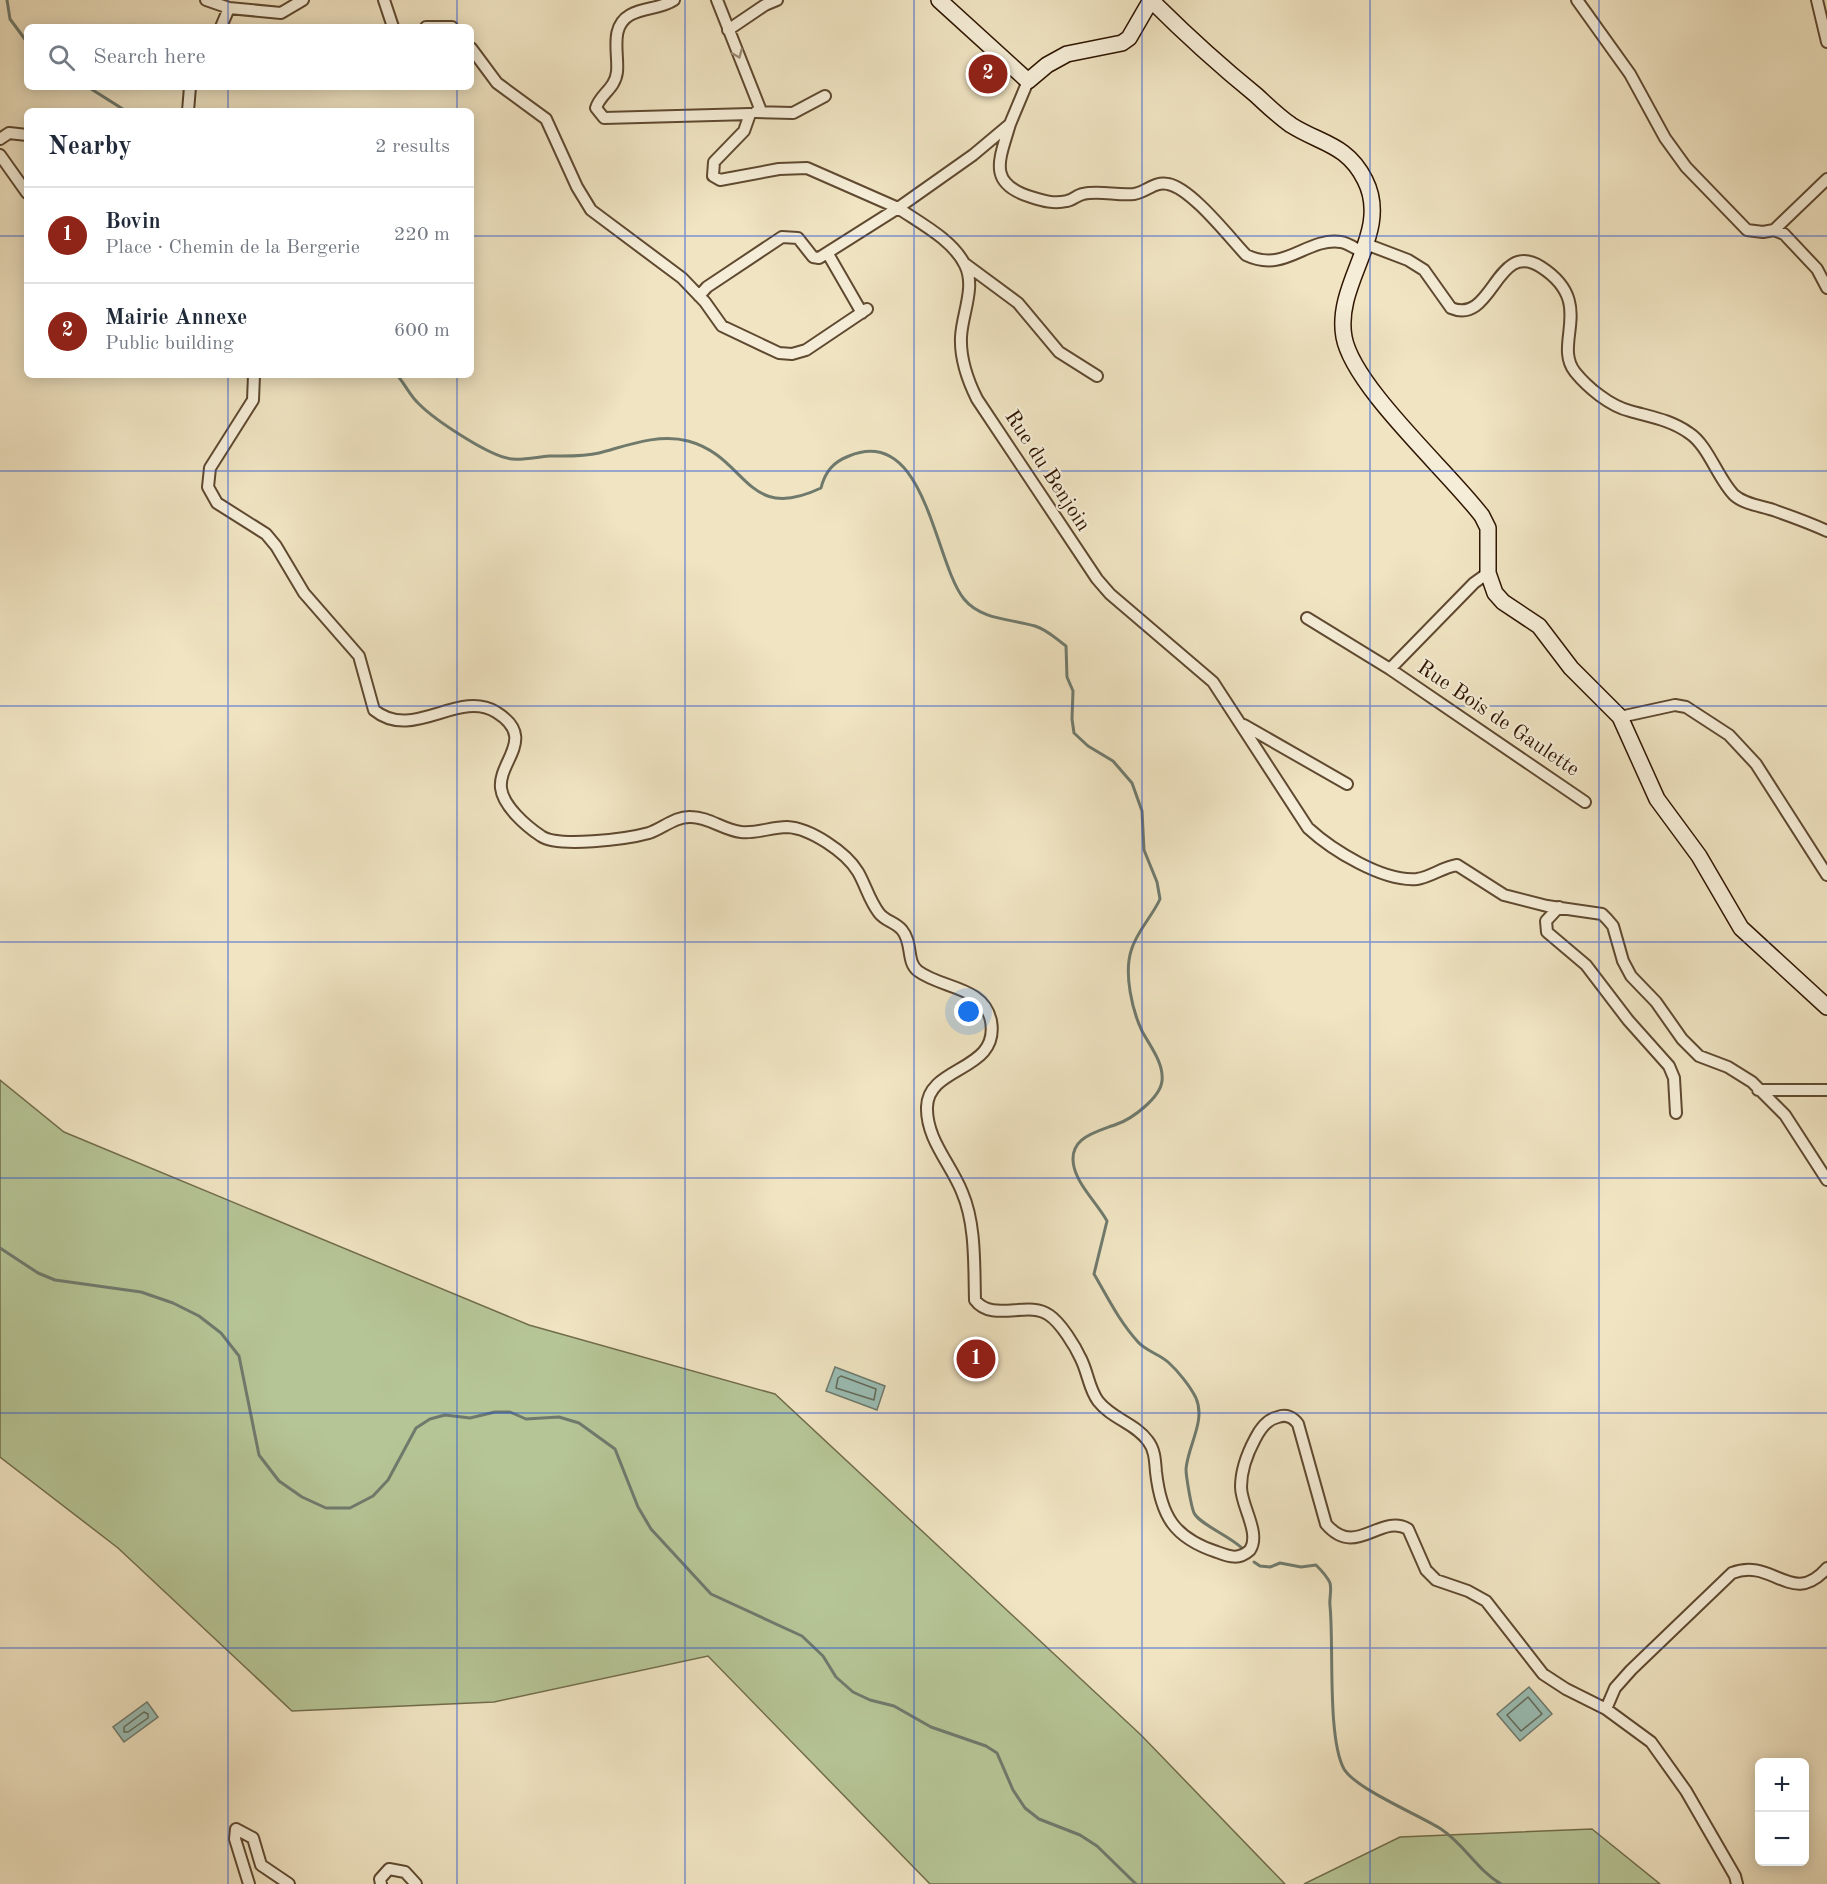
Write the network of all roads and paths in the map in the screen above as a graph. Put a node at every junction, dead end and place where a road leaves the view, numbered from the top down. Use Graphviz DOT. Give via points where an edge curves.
graph roads {
  1 [pos="206,0"];
  2 [pos="303,0"];
  3 [pos="384,0"];
  4 [pos="674,0"];
  5 [pos="717,0"];
  6 [pos="777,0"];
  7 [pos="939,0"];
  8 [pos="1151,0"];
  9 [pos="1577,0"];
  10 [pos="1817,0"];
  11 [pos="229,8"];
  12 [pos="222,24"];
  13 [pos="392,24"];
  14 [pos="728,30"];
  15 [pos="1827,42"];
  16 [pos="474,52"];
  17 [pos="1028,81"];
  18 [pos="190,90"];
  19 [pos="825,96"];
  20 [pos="188,108"];
  21 [pos="761,111"];
  22 [pos="750,114"];
  23 [pos="1010,124"];
  24 [pos="24,135"];
  25 [pos="0,139"];
  26 [pos="0,155"];
  27 [pos="1827,179"];
  28 [pos="24,189"];
  29 [pos="898,208"];
  30 [pos="1774,230"];
  31 [pos="1364,248"];
  32 [pos="828,254"];
  33 [pos="964,263"];
  34 [pos="1827,288"];
  35 [pos="699,296"];
  36 [pos="1096,376"];
  37 [pos="255,378"];
  38 [pos="1827,531"];
  39 [pos="1488,573"];
  40 [pos="1307,618"];
  41 [pos="1390,669"];
  42 [pos="1620,717"];
  43 [pos="1243,724"];
  44 [pos="1347,784"];
  45 [pos="1585,802"];
  46 [pos="1827,875"];
  47 [pos="1559,907"];
  48 [pos="1827,1007"];
  49 [pos="1758,1090"];
  50 [pos="1827,1090"];
  51 [pos="1676,1113"];
  52 [pos="1827,1180"];
  53 [pos="1827,1568"];
  54 [pos="1606,1709"];
  55 [pos="249,1884"];
  56 [pos="289,1884"];
  57 [pos="381,1884"];
  58 [pos="416,1884"];
  59 [pos="1737,1884"];
  1 -- 11 [label="street"];
  2 -- 11 [label="street" via="280,13"];
  3 -- 13 [label="street"];
  4 -- 22 [label="street" via="629,16 621,25 616,39 615,80 599,100 598,112 604,118"];
  5 -- 14 [label="street"];
  6 -- 14 [label="street"];
  7 -- 17 [label="street"];
  8 -- 17 [label="street" via="1129,38 1122,43 1067,54"];
  8 -- 31 [label="street" via="1192,42 1290,124 1344,151 1355,163 1373,200 1374,217"];
  9 -- 30 [label="street" via="1630,74 1665,138 1686,167 1747,230"];
  10 -- 15 [label="street"];
  11 -- 12 [label="street"];
  14 -- 21 [label="street, one-way"];
  16 -- 35 [label="street" via="497,83 546,119 591,210 682,278"];
  17 -- 23 [label="street"];
  18 -- 20 [label="street"];
  19 -- 21 [label="street" via="793,113"];
  21 -- 22 [label="street"];
  22 -- 29 [label="street" via="744,131 714,162 712,172 716,178 730,180 779,169 807,168"];
  23 -- 29 [label="street"];
  23 -- 31 [label="street" via="999,171 1015,192 1058,203 1083,194 1133,194 1167,183 1184,191 1246,255 1256,260 1276,261 1324,243 1341,242"];
  24 -- 25 [label="street" via="9,133"];
  26 -- 28 [label="street"];
  27 -- 30 [label="street"];
  29 -- 32 [label="street"];
  29 -- 33 [label="street" via="948,245"];
  30 -- 34 [label="street" via="1784,234 1817,269"];
  31 -- 38 [label="street" via="1416,264 1451,308 1458,311 1481,301 1509,265 1524,261 1542,268 1556,280 1572,308 1568,351 1572,366 1597,393 1616,406 1647,413 1691,434 1738,498"];
  31 -- 39 [label="street" via="1344,303 1348,350 1354,365 1390,410 1482,516 1489,539"];
  32 -- 35 [label="street" via="813,257 798,238 782,237"];
  32 -- 35 [label="street" via="865,311 806,350 779,353 722,326"];
  33 -- 36 [label="street" via="1018,303 1059,352"];
  33 -- 43 [label="street, Rue du Benjoin" via="969,287 962,353 977,399 1097,579 1207,676"];
  37 -- 54 [label="street" via="253,400 210,468 208,487 217,503 266,534 304,593 359,656 374,710 387,718 414,720 477,705 505,719 516,742 501,776 503,796 507,805 542,838 561,842 646,833 682,817 744,833 787,827 808,832 852,863 882,918 893,922 908,940 916,970 981,1001 992,1024 986,1048 972,1063 939,1083 930,1092 927,1107 932,1135 963,1193 973,1250 975,1300 987,1310 1039,1311 1050,1316 1081,1359 1097,1400 1149,1442 1155,1456 1160,1498 1178,1533 1197,1547 1226,1556 1241,1556 1250,1550 1254,1538 1241,1488 1245,1459 1258,1432 1271,1419 1291,1418 1299,1429 1326,1524 1333,1531 1351,1538 1392,1526 1408,1529 1426,1570 1436,1580 1486,1601 1543,1674"];
  39 -- 41 [label="street, Rue Bois de Gaulette"];
  39 -- 42 [label="street" via="1503,602 1539,626 1571,668"];
  40 -- 41 [label="street, Rue Bois de Gaulette"];
  41 -- 45 [label="street, Rue Bois de Gaulette"];
  42 -- 46 [label="street" via="1675,705 1686,707 1729,735 1756,764"];
  42 -- 48 [label="street" via="1657,799 1705,864 1741,928"];
  43 -- 44 [label="street, Rue du Benjoin"];
  43 -- 47 [label="street, Rue du Benjoin" via="1257,752 1308,828 1319,838 1376,871 1400,878 1416,879 1457,865 1504,895"];
  47 -- 49 [label="street, Rue du Benjoin" via="1602,914 1608,919 1631,976 1656,1002 1687,1045 1699,1056 1741,1074"];
  47 -- 51 [label="street" via="1546,921 1546,932 1586,964 1669,1066 1674,1078"];
  49 -- 50 [label="street"];
  49 -- 52 [label="street, Rue du Benjoin" via="1785,1115"];
  53 -- 54 [label="street" via="1811,1581 1800,1584 1753,1568 1732,1573 1631,1670 1615,1688"];
  54 -- 59 [label="street" via="1651,1742 1686,1791"];
  55 -- 56 [label="street" via="235,1839 236,1829 253,1838 261,1865"];
  57 -- 58 [label="street" via="380,1879 389,1869 405,1872"];
}
